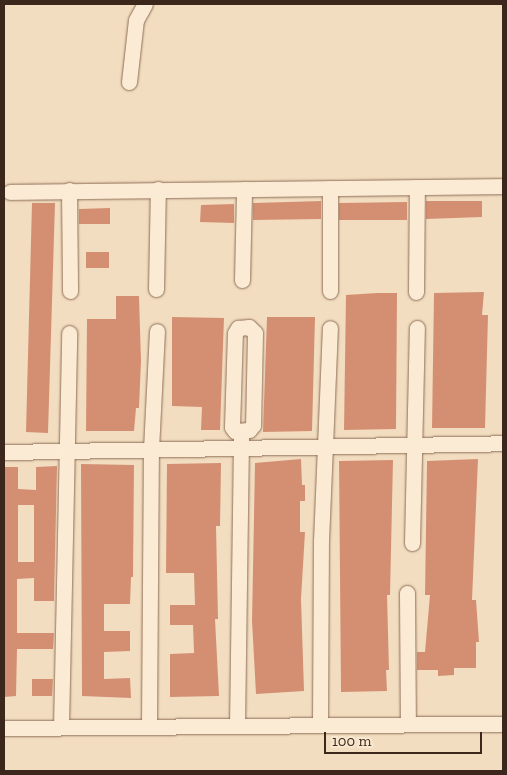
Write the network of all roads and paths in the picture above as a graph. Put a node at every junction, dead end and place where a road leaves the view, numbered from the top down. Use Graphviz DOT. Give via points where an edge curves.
graph roads {
  1 [pos="145,4"];
  2 [pos="129,82"];
  3 [pos="503,186"];
  4 [pos="330,188"];
  5 [pos="417,188"];
  6 [pos="158,189"];
  7 [pos="244,189"];
  8 [pos="69,190"];
  9 [pos="10,192"];
  10 [pos="242,280"];
  11 [pos="156,289"];
  12 [pos="70,291"];
  13 [pos="330,291"];
  14 [pos="416,292"];
  15 [pos="330,328"];
  16 [pos="417,328"];
  17 [pos="157,331"];
  18 [pos="69,333"];
  19 [pos="242,431"];
  20 [pos="503,443"];
  21 [pos="412,444"];
  22 [pos="325,445"];
  23 [pos="151,449"];
  24 [pos="239,449"];
  25 [pos="65,451"];
  26 [pos="4,452"];
  27 [pos="412,543"];
  28 [pos="407,593"];
  29 [pos="408,724"];
  30 [pos="503,724"];
  31 [pos="320,725"];
  32 [pos="149,726"];
  33 [pos="237,726"];
  34 [pos="60,727"];
  35 [pos="4,728"];
  1 -- 2 [label="street" via="136,20"];
  3 -- 5 [label="street"];
  4 -- 5 [label="street"];
  4 -- 7 [label="street"];
  4 -- 13 [label="street"];
  5 -- 14 [label="street"];
  6 -- 7 [label="street"];
  6 -- 8 [label="street"];
  6 -- 11 [label="street"];
  7 -- 10 [label="street"];
  8 -- 9 [label="street"];
  8 -- 12 [label="street"];
  15 -- 22 [label="street"];
  16 -- 21 [label="street"];
  17 -- 23 [label="street"];
  18 -- 25 [label="street"];
  19 -- 19 [label="street" via="253,425 254,333 249,327 238,328 235,333 232,427"];
  19 -- 24 [label="street"];
  20 -- 21 [label="street"];
  21 -- 22 [label="street"];
  21 -- 27 [label="street"];
  22 -- 24 [label="street"];
  22 -- 31 [label="street"];
  23 -- 24 [label="street"];
  23 -- 25 [label="street"];
  23 -- 32 [label="street"];
  24 -- 33 [label="street"];
  25 -- 26 [label="street"];
  25 -- 34 [label="street"];
  28 -- 29 [label="street"];
  29 -- 30 [label="street"];
  29 -- 31 [label="street"];
  31 -- 33 [label="street"];
  32 -- 33 [label="street"];
  32 -- 34 [label="street"];
  34 -- 35 [label="street"];
}
